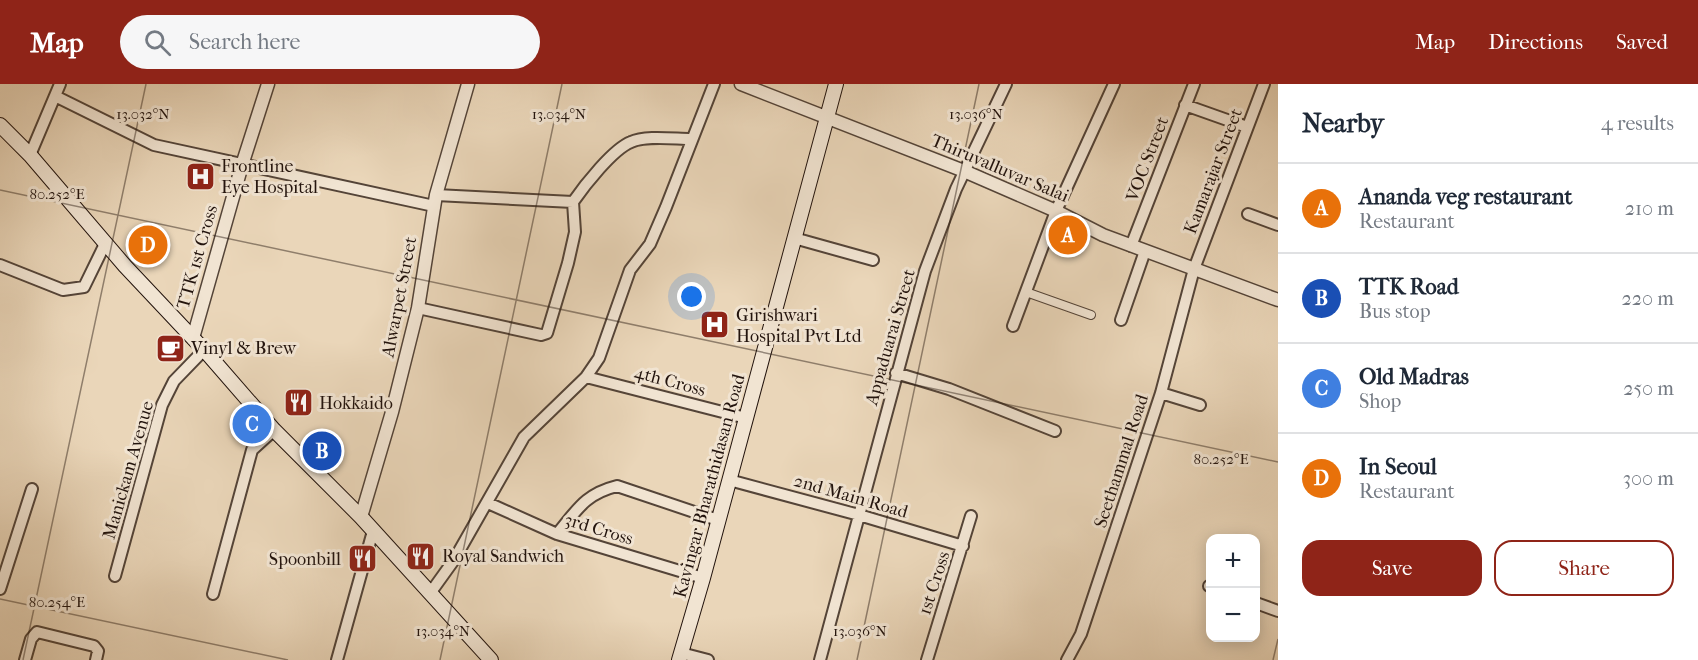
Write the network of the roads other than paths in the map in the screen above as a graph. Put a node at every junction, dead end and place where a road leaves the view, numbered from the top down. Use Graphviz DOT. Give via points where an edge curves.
graph roads {
  1 [pos="60,84"];
  2 [pos="268,84"];
  3 [pos="468,84"];
  4 [pos="714,84"];
  5 [pos="741,84"];
  6 [pos="836,84"];
  7 [pos="1006,84"];
  8 [pos="1194,84"];
  9 [pos="1264,84"];
  10 [pos="1110,85"];
  11 [pos="55,96"];
  12 [pos="1185,105"];
  13 [pos="827,117"];
  14 [pos="0,125"];
  15 [pos="1247,128"];
  16 [pos="691,139"];
  17 [pos="30,155"];
  18 [pos="242,165"];
  19 [pos="964,171"];
  20 [pos="435,200"];
  21 [pos="573,202"];
  22 [pos="1056,211"];
  23 [pos="1248,214"];
  24 [pos="1278,225"];
  25 [pos="794,238"];
  26 [pos="105,244"];
  27 [pos="1131,246"];
  28 [pos="1144,251"];
  29 [pos="873,260"];
  30 [pos="0,265"];
  31 [pos="1194,269"];
  32 [pos="1026,292"];
  33 [pos="1278,300"];
  34 [pos="418,308"];
  35 [pos="1091,315"];
  36 [pos="1121,320"];
  37 [pos="1013,326"];
  38 [pos="193,338"];
  39 [pos="204,350"];
  40 [pos="896,373"];
  41 [pos="586,377"];
  42 [pos="1161,393"];
  43 [pos="1200,405"];
  44 [pos="746,418"];
  45 [pos="274,430"];
  46 [pos="1055,431"];
  47 [pos="729,480"];
  48 [pos="32,489"];
  49 [pos="488,503"];
  50 [pos="859,515"];
  51 [pos="971,516"];
  52 [pos="361,517"];
  53 [pos="718,520"];
  54 [pos="373,531"];
  55 [pos="557,534"];
  56 [pos="963,546"];
  57 [pos="115,576"];
  58 [pos="703,578"];
  59 [pos="0,589"];
  60 [pos="431,592"];
  61 [pos="213,594"];
  62 [pos="1260,605"];
  63 [pos="1278,612"];
  64 [pos="680,657"];
  65 [pos="25,660"];
  66 [pos="96,660"];
  67 [pos="337,660"];
  68 [pos="491,660"];
  69 [pos="708,660"];
  70 [pos="820,660"];
  71 [pos="927,660"];
  72 [pos="1067,660"];
  1 -- 11 [label="street"];
  2 -- 18 [label="street, TTK 1st Cross"];
  3 -- 20 [label="street, Alwarpet Street"];
  4 -- 16 [label="street"];
  5 -- 13 [label="street, Thiruvalluvar Salai"];
  6 -- 13 [label="main road, Kavingar Bharathidasan Road"];
  7 -- 19 [label="street, Appaduarai Street"];
  8 -- 12 [label="street, VOC Street"];
  9 -- 15 [label="street, Kamarajar Street"];
  10 -- 22 [label="street"];
  11 -- 17 [label="street"];
  11 -- 18 [label="street" via="154,146"];
  12 -- 15 [label="street"];
  12 -- 27 [label="street, VOC Street"];
  13 -- 19 [label="street, Thiruvalluvar Salai"];
  13 -- 25 [label="main road, Kavingar Bharathidasan Road"];
  14 -- 17 [label="main road"];
  15 -- 31 [label="street, Kamarajar Street"];
  16 -- 21 [label="street" via="631,141 587,182"];
  16 -- 41 [label="street" via="650,244 630,270 600,358"];
  17 -- 26 [label="main road"];
  18 -- 20 [label="street"];
  18 -- 38 [label="street, TTK 1st Cross"];
  19 -- 22 [label="street, Thiruvalluvar Salai"];
  19 -- 40 [label="street, Appaduarai Street" via="925,271"];
  20 -- 21 [label="street"];
  20 -- 34 [label="street, Alwarpet Street"];
  21 -- 34 [label="street" via="575,232 547,333 541,335"];
  22 -- 27 [label="street, Thiruvalluvar Salai"];
  22 -- 32 [label="street"];
  23 -- 24 [label="street"];
  25 -- 29 [label="street"];
  25 -- 44 [label="main road, Kavingar Bharathidasan Road"];
  26 -- 30 [label="street" via="84,287 63,290"];
  26 -- 38 [label="main road"];
  27 -- 28 [label="street, Thiruvalluvar Salai"];
  28 -- 31 [label="street, Thiruvalluvar Salai"];
  28 -- 36 [label="street"];
  31 -- 33 [label="street, Thiruvalluvar Salai"];
  31 -- 42 [label="street, Seethammal Road"];
  32 -- 35 [label="street"];
  32 -- 37 [label="street"];
  34 -- 52 [label="street, Alwarpet Street"];
  38 -- 39 [label="main road"];
  39 -- 45 [label="main road"];
  39 -- 57 [label="street, Manickam Avenue" via="174,381 162,405"];
  40 -- 46 [label="street" via="949,389"];
  40 -- 50 [label="street, Appaduarai Street"];
  41 -- 44 [label="street, 4th Cross"];
  41 -- 49 [label="street" via="524,437"];
  42 -- 43 [label="street"];
  42 -- 72 [label="street, Seethammal Road" via="1081,634"];
  44 -- 47 [label="main road, Kavingar Bharathidasan Road"];
  45 -- 52 [label="main road"];
  45 -- 61 [label="street" via="252,450"];
  47 -- 50 [label="street, 2nd Main Road"];
  47 -- 53 [label="main road, Kavingar Bharathidasan Road"];
  48 -- 59 [label="street"];
  49 -- 55 [label="street, 3rd Cross"];
  49 -- 60 [label="street"];
  50 -- 56 [label="street, 2nd Main Road"];
  50 -- 70 [label="street, Appaduarai Street"];
  51 -- 56 [label="street, 1st Cross"];
  52 -- 54 [label="main road"];
  53 -- 55 [label="street" via="617,486 585,500"];
  53 -- 58 [label="main road, Kavingar Bharathidasan Road"];
  54 -- 60 [label="main road"];
  54 -- 67 [label="street"];
  55 -- 58 [label="street, 3rd Cross"];
  56 -- 71 [label="street, 1st Cross"];
  58 -- 64 [label="main road, Kavingar Bharathidasan Road"];
  60 -- 68 [label="main road"];
  62 -- 63 [label="street"];
  64 -- 69 [label="street"];
  65 -- 66 [label="street" via="37,632 94,646 98,651"];
}
